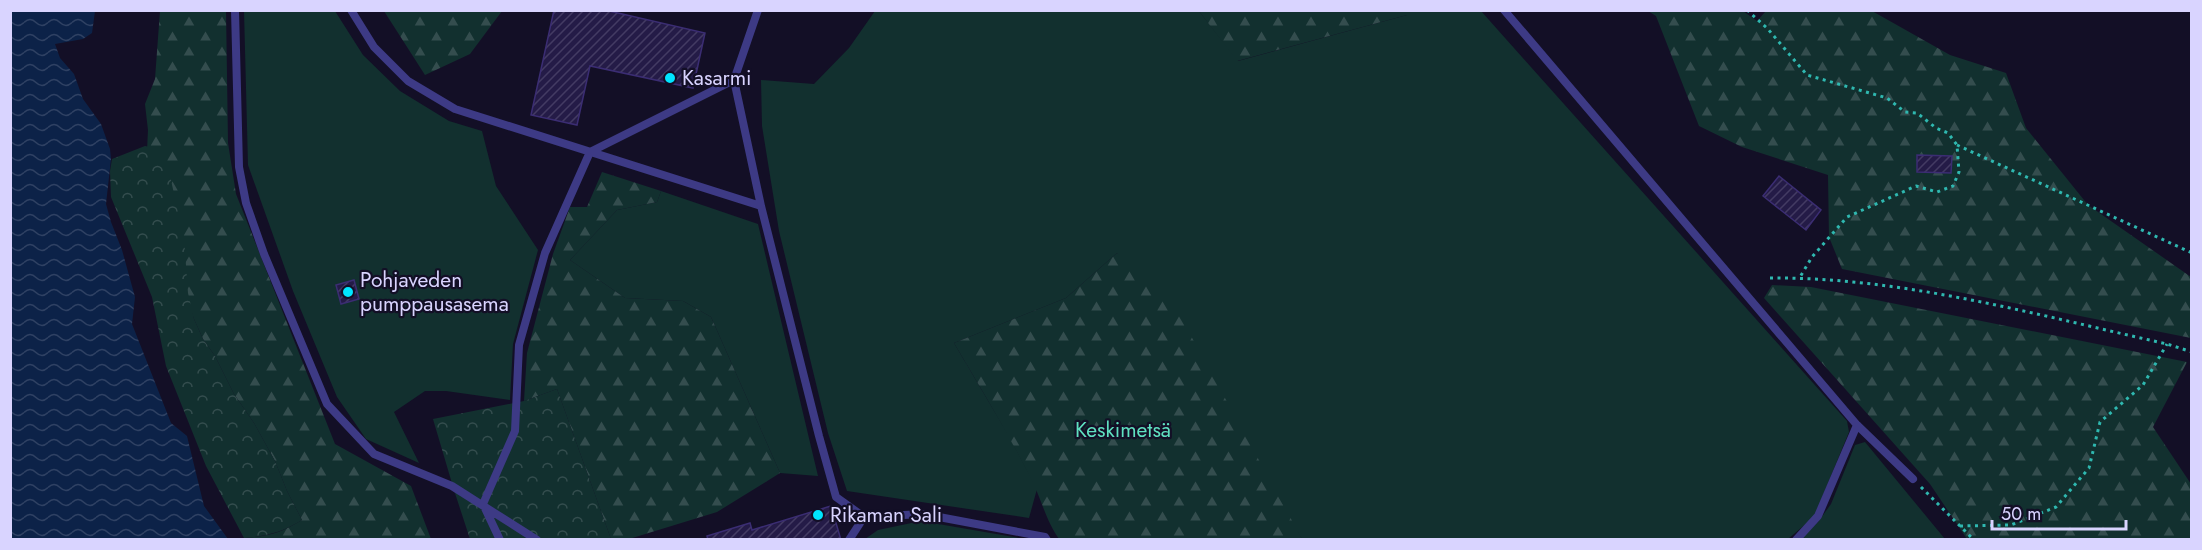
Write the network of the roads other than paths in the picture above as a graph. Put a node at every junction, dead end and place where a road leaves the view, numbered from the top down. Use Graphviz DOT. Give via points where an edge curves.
graph roads {
  1 [pos="235,10"];
  2 [pos="351,10"];
  3 [pos="758,10"];
  4 [pos="1504,10"];
  5 [pos="734,80"];
  6 [pos="590,152"];
  7 [pos="761,206"];
  8 [pos="1857,425"];
  9 [pos="1913,479"];
  10 [pos="483,504"];
  11 [pos="864,517"];
  12 [pos="500,540"];
  13 [pos="537,540"];
  14 [pos="849,540"];
  15 [pos="1047,540"];
  16 [pos="1796,540"];
  1 -- 10 [label="lane" via="239,167 246,203 327,404 374,454 452,486"];
  2 -- 6 [label="lane" via="374,47 408,81 455,109"];
  3 -- 5 [label="lane"];
  4 -- 8 [label="lane"];
  5 -- 6 [label="lane"];
  5 -- 7 [label="lane"];
  6 -- 7 [label="lane"];
  6 -- 10 [label="lane" via="545,253 519,345 515,431"];
  7 -- 11 [label="lane" via="836,496"];
  8 -- 9 [label="lane"];
  8 -- 16 [label="lane" via="1818,516"];
  10 -- 12 [label="lane"];
  10 -- 13 [label="lane"];
  11 -- 14 [label="lane"];
  11 -- 15 [label="lane" via="923,514"];
}
